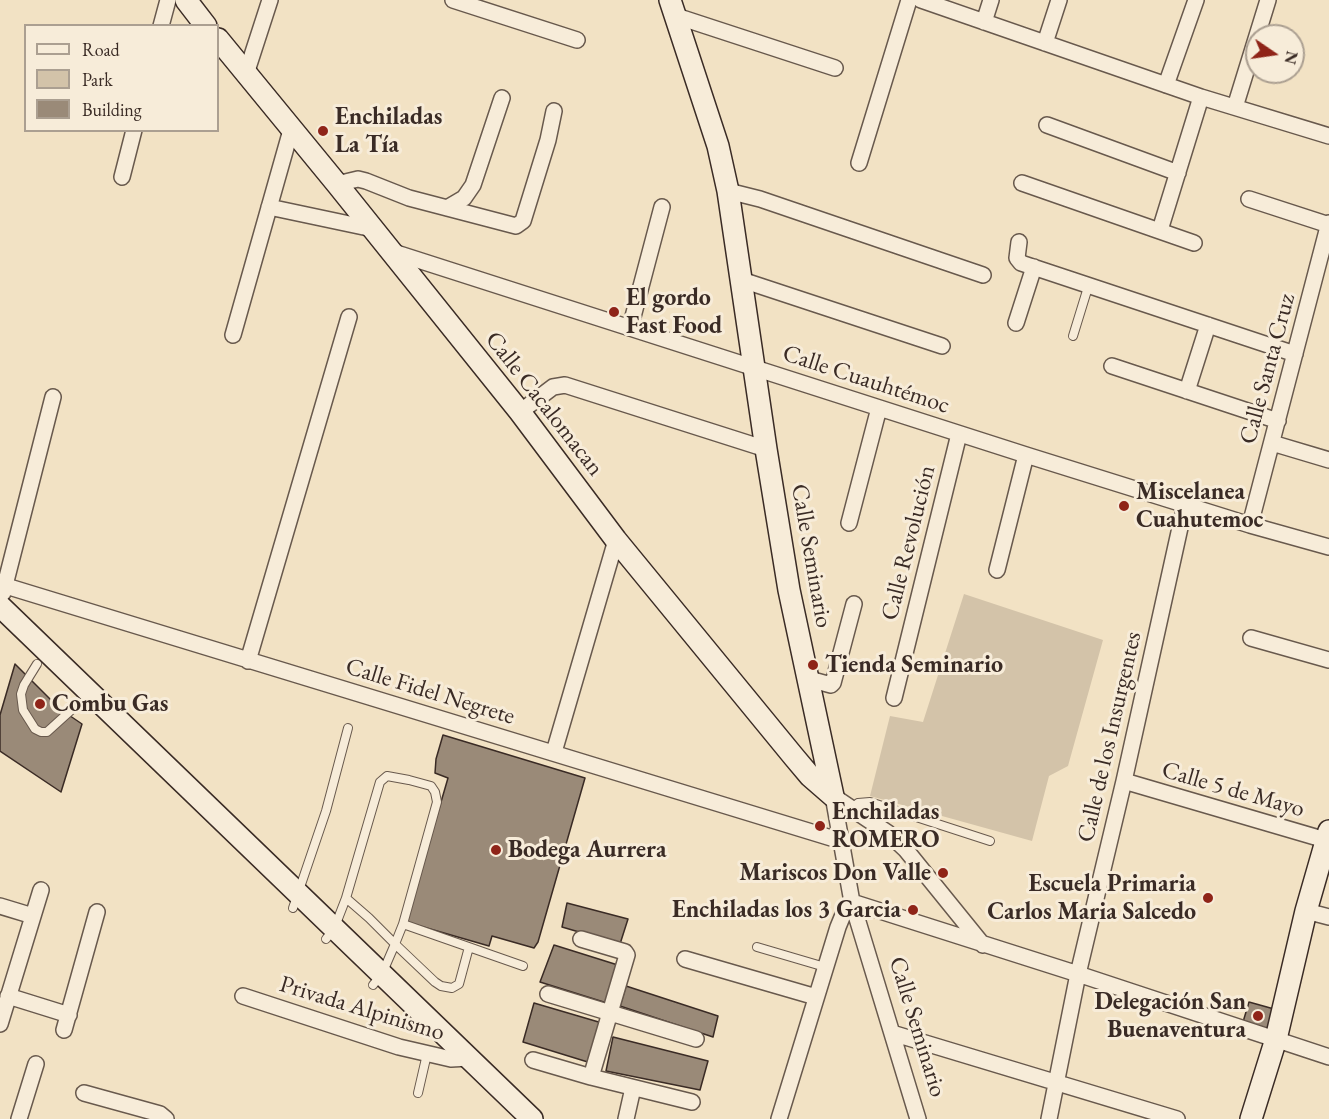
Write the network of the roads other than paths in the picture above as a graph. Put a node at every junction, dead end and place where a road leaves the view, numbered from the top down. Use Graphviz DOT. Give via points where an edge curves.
graph roads {
  1 [pos="168,0"];
  2 [pos="186,0"];
  3 [pos="270,0"];
  4 [pos="453,0"];
  5 [pos="909,0"];
  6 [pos="921,0"];
  7 [pos="991,0"];
  8 [pos="1059,0"];
  9 [pos="1197,0"];
  10 [pos="1268,0"];
  11 [pos="673,8"];
  12 [pos="984,22"];
  13 [pos="162,24"];
  14 [pos="205,24"];
  15 [pos="219,40"];
  16 [pos="577,40"];
  17 [pos="1045,43"];
  18 [pos="835,68"];
  19 [pos="246,75"];
  20 [pos="1166,85"];
  21 [pos="1201,97"];
  22 [pos="502,98"];
  23 [pos="1235,107"];
  24 [pos="554,111"];
  25 [pos="1047,125"];
  26 [pos="291,130"];
  27 [pos="133,132"];
  28 [pos="1329,136"];
  29 [pos="859,163"];
  30 [pos="1178,173"];
  31 [pos="122,177"];
  32 [pos="1022,183"];
  33 [pos="338,184"];
  34 [pos="728,191"];
  35 [pos="1249,199"];
  36 [pos="269,207"];
  37 [pos="662,207"];
  38 [pos="447,208"];
  39 [pos="1329,224"];
  40 [pos="373,229"];
  41 [pos="1160,230"];
  42 [pos="1019,242"];
  43 [pos="1194,243"];
  44 [pos="390,251"];
  45 [pos="1034,267"];
  46 [pos="983,275"];
  47 [pos="742,280"];
  48 [pos="1089,284"];
  49 [pos="350,317"];
  50 [pos="1016,323"];
  51 [pos="1208,325"];
  52 [pos="630,328"];
  53 [pos="233,334"];
  54 [pos="1073,336"];
  55 [pos="942,346"];
  56 [pos="1295,354"];
  57 [pos="1112,366"];
  58 [pos="754,367"];
  59 [pos="1187,391"];
  60 [pos="53,397"];
  61 [pos="879,408"];
  62 [pos="520,412"];
  63 [pos="1278,421"];
  64 [pos="959,434"];
  65 [pos="1272,443"];
  66 [pos="766,449"];
  67 [pos="1026,455"];
  68 [pos="1329,460"];
  69 [pos="1185,506"];
  70 [pos="849,523"];
  71 [pos="1250,525"];
  72 [pos="616,540"];
  73 [pos="1329,548"];
  74 [pos="997,570"];
  75 [pos="3,596"];
  76 [pos="0,602"];
  77 [pos="854,604"];
  78 [pos="0,627"];
  79 [pos="1251,638"];
  80 [pos="1329,660"];
  81 [pos="248,661"];
  82 [pos="37,664"];
  83 [pos="809,680"];
  84 [pos="894,698"];
  85 [pos="79,703"];
  86 [pos="348,728"];
  87 [pos="555,752"];
  88 [pos="1124,781"];
  89 [pos="833,796"];
  90 [pos="852,808"];
  91 [pos="1328,838"];
  92 [pos="841,841"];
  93 [pos="990,841"];
  94 [pos="41,890"];
  95 [pos="346,898"];
  96 [pos="295,900"];
  97 [pos="852,902"];
  98 [pos="0,906"];
  99 [pos="1306,911"];
  100 [pos="97,912"];
  101 [pos="33,916"];
  102 [pos="1329,917"];
  103 [pos="403,924"];
  104 [pos="330,934"];
  105 [pos="581,939"];
  106 [pos="395,944"];
  107 [pos="983,945"];
  108 [pos="469,947"];
  109 [pos="757,947"];
  110 [pos="685,959"];
  111 [pos="523,966"];
  112 [pos="825,967"];
  113 [pos="1078,974"];
  114 [pos="377,979"];
  115 [pos="7,985"];
  116 [pos="548,994"];
  117 [pos="243,996"];
  118 [pos="816,997"];
  119 [pos="610,1014"];
  120 [pos="69,1015"];
  121 [pos="0,1024"];
  122 [pos="64,1030"];
  123 [pos="892,1033"];
  124 [pos="696,1039"];
  125 [pos="1276,1039"];
  126 [pos="427,1054"];
  127 [pos="1329,1057"];
  128 [pos="460,1058"];
  129 [pos="533,1060"];
  130 [pos="36,1064"];
  131 [pos="591,1077"];
  132 [pos="1056,1084"];
  133 [pos="633,1088"];
  134 [pos="84,1093"];
  135 [pos="418,1093"];
  136 [pos="692,1102"];
  137 [pos="19,1119"];
  138 [pos="166,1119"];
  139 [pos="512,1119"];
  140 [pos="532,1119"];
  141 [pos="626,1119"];
  142 [pos="779,1119"];
  143 [pos="918,1119"];
  144 [pos="1049,1119"];
  145 [pos="1177,1119"];
  146 [pos="1251,1119"];
  1 -- 13 [label="street"];
  2 -- 14 [label="street"];
  3 -- 19 [label="street"];
  4 -- 16 [label="street"];
  5 -- 29 [label="street"];
  6 -- 12 [label="street"];
  7 -- 12 [label="street"];
  8 -- 17 [label="street"];
  9 -- 20 [label="street"];
  10 -- 23 [label="street"];
  11 -- 18 [label="street"];
  11 -- 34 [label="street, Calle Seminario" via="718,146"];
  12 -- 17 [label="street"];
  15 -- 19 [label="street, Calle Cacalomacan"];
  17 -- 20 [label="street"];
  19 -- 26 [label="street, Calle Cacalomacan"];
  20 -- 21 [label="street"];
  21 -- 23 [label="street"];
  21 -- 30 [label="street"];
  22 -- 38 [label="street" via="473,185 464,198"];
  23 -- 28 [label="street"];
  24 -- 38 [label="street" via="521,224 511,225"];
  25 -- 30 [label="street"];
  26 -- 33 [label="street, Calle Cacalomacan"];
  26 -- 36 [label="street"];
  27 -- 31 [label="street"];
  30 -- 41 [label="street"];
  32 -- 41 [label="street"];
  33 -- 38 [label="street" via="358,179"];
  33 -- 40 [label="street, Calle Cacalomacan"];
  34 -- 46 [label="street"];
  34 -- 47 [label="street, Calle Seminario"];
  35 -- 39 [label="street"];
  36 -- 40 [label="street"];
  36 -- 53 [label="street"];
  37 -- 52 [label="street"];
  39 -- 56 [label="street, Calle Santa Cruz"];
  40 -- 44 [label="street, Calle Cacalomacan"];
  41 -- 43 [label="street"];
  42 -- 45 [label="street" via="1017,260"];
  44 -- 52 [label="street, Calle Cuauhtémoc"];
  44 -- 62 [label="street, Calle Cacalomacan"];
  45 -- 48 [label="street"];
  45 -- 50 [label="street"];
  47 -- 55 [label="street"];
  47 -- 58 [label="street, Calle Seminario"];
  48 -- 51 [label="street"];
  48 -- 54 [label="lane"];
  49 -- 81 [label="street"];
  51 -- 56 [label="street"];
  51 -- 59 [label="street"];
  52 -- 58 [label="street, Calle Cuauhtémoc"];
  56 -- 63 [label="street, Calle Santa Cruz"];
  57 -- 59 [label="street"];
  58 -- 61 [label="street, Calle Cuauhtémoc"];
  58 -- 66 [label="street, Calle Seminario"];
  59 -- 63 [label="street"];
  60 -- 75 [label="street"];
  61 -- 64 [label="street, Calle Cuauhtémoc"];
  61 -- 70 [label="street"];
  62 -- 66 [label="street" via="554,387 565,385"];
  62 -- 72 [label="street, Calle Cacalomacan"];
  63 -- 65 [label="street, Calle Santa Cruz"];
  64 -- 67 [label="street, Calle Cuauhtémoc"];
  64 -- 84 [label="street, Calle Revolución"];
  65 -- 68 [label="street"];
  65 -- 71 [label="street, Calle Santa Cruz"];
  66 -- 83 [label="street, Calle Seminario" via="789,590"];
  67 -- 69 [label="street, Calle Cuauhtémoc"];
  67 -- 74 [label="street"];
  69 -- 71 [label="street, Calle Cuauhtémoc"];
  69 -- 88 [label="street, Calle de los Insurgentes"];
  71 -- 73 [label="street, Calle Cuauhtémoc"];
  72 -- 87 [label="street"];
  72 -- 89 [label="street, Calle Cacalomacan" via="794,758"];
  75 -- 76 [label="street"];
  75 -- 81 [label="street, Calle Fidel Negrete"];
  75 -- 96 [label="street"];
  77 -- 83 [label="street" via="833,683"];
  78 -- 82 [label="street"];
  79 -- 80 [label="street"];
  81 -- 87 [label="street, Calle Fidel Negrete"];
  82 -- 85 [label="street"];
  82 -- 85 [label="lane" via="21,694 23,710 35,729 47,732"];
  83 -- 89 [label="street, Calle Seminario"];
  85 -- 96 [label="street"];
  86 -- 96 [label="lane" via="326,811"];
  87 -- 92 [label="street, Calle Fidel Negrete"];
  88 -- 91 [label="street, Calle 5 de Mayo"];
  88 -- 113 [label="street, Calle de los Insurgentes"];
  89 -- 90 [label="street"];
  89 -- 92 [label="street, Calle Seminario"];
  90 -- 93 [label="lane" via="870,802"];
  90 -- 107 [label="street" via="906,850"];
  91 -- 99 [label="street"];
  92 -- 97 [label="street, Calle Seminario"];
  94 -- 101 [label="street"];
  95 -- 103 [label="lane" via="380,782 392,776 431,786 437,802"];
  95 -- 104 [label="lane"];
  95 -- 106 [label="lane"];
  96 -- 104 [label="street"];
  97 -- 107 [label="street"];
  97 -- 112 [label="street" via="842,916"];
  97 -- 123 [label="street, Calle Seminario"];
  98 -- 101 [label="street"];
  99 -- 102 [label="street"];
  99 -- 125 [label="street"];
  100 -- 120 [label="street"];
  101 -- 115 [label="street"];
  103 -- 106 [label="lane"];
  103 -- 108 [label="lane"];
  104 -- 114 [label="street"];
  105 -- 119 [label="street" via="627,954"];
  106 -- 108 [label="lane" via="435,982 452,988 459,984"];
  106 -- 114 [label="lane"];
  107 -- 113 [label="street"];
  108 -- 111 [label="lane"];
  109 -- 112 [label="lane"];
  110 -- 118 [label="street"];
  112 -- 118 [label="street"];
  113 -- 125 [label="street"];
  113 -- 132 [label="street, Calle de los Insurgentes"];
  114 -- 128 [label="street"];
  115 -- 120 [label="street"];
  115 -- 121 [label="street"];
  116 -- 119 [label="street"];
  117 -- 126 [label="street, Privada Alpinismo"];
  118 -- 142 [label="street"];
  119 -- 124 [label="street"];
  119 -- 131 [label="street"];
  120 -- 122 [label="street"];
  123 -- 132 [label="street"];
  123 -- 143 [label="street, Calle Seminario"];
  125 -- 127 [label="street"];
  125 -- 146 [label="street"];
  126 -- 128 [label="street, Privada Alpinismo"];
  126 -- 135 [label="lane"];
  128 -- 139 [label="street"];
  128 -- 140 [label="street"];
  129 -- 131 [label="street"];
  130 -- 137 [label="street"];
  131 -- 133 [label="street"];
  132 -- 144 [label="street, Calle de los Insurgentes"];
  132 -- 145 [label="street"];
  133 -- 136 [label="street"];
  133 -- 141 [label="street"];
  134 -- 138 [label="street"];
}
